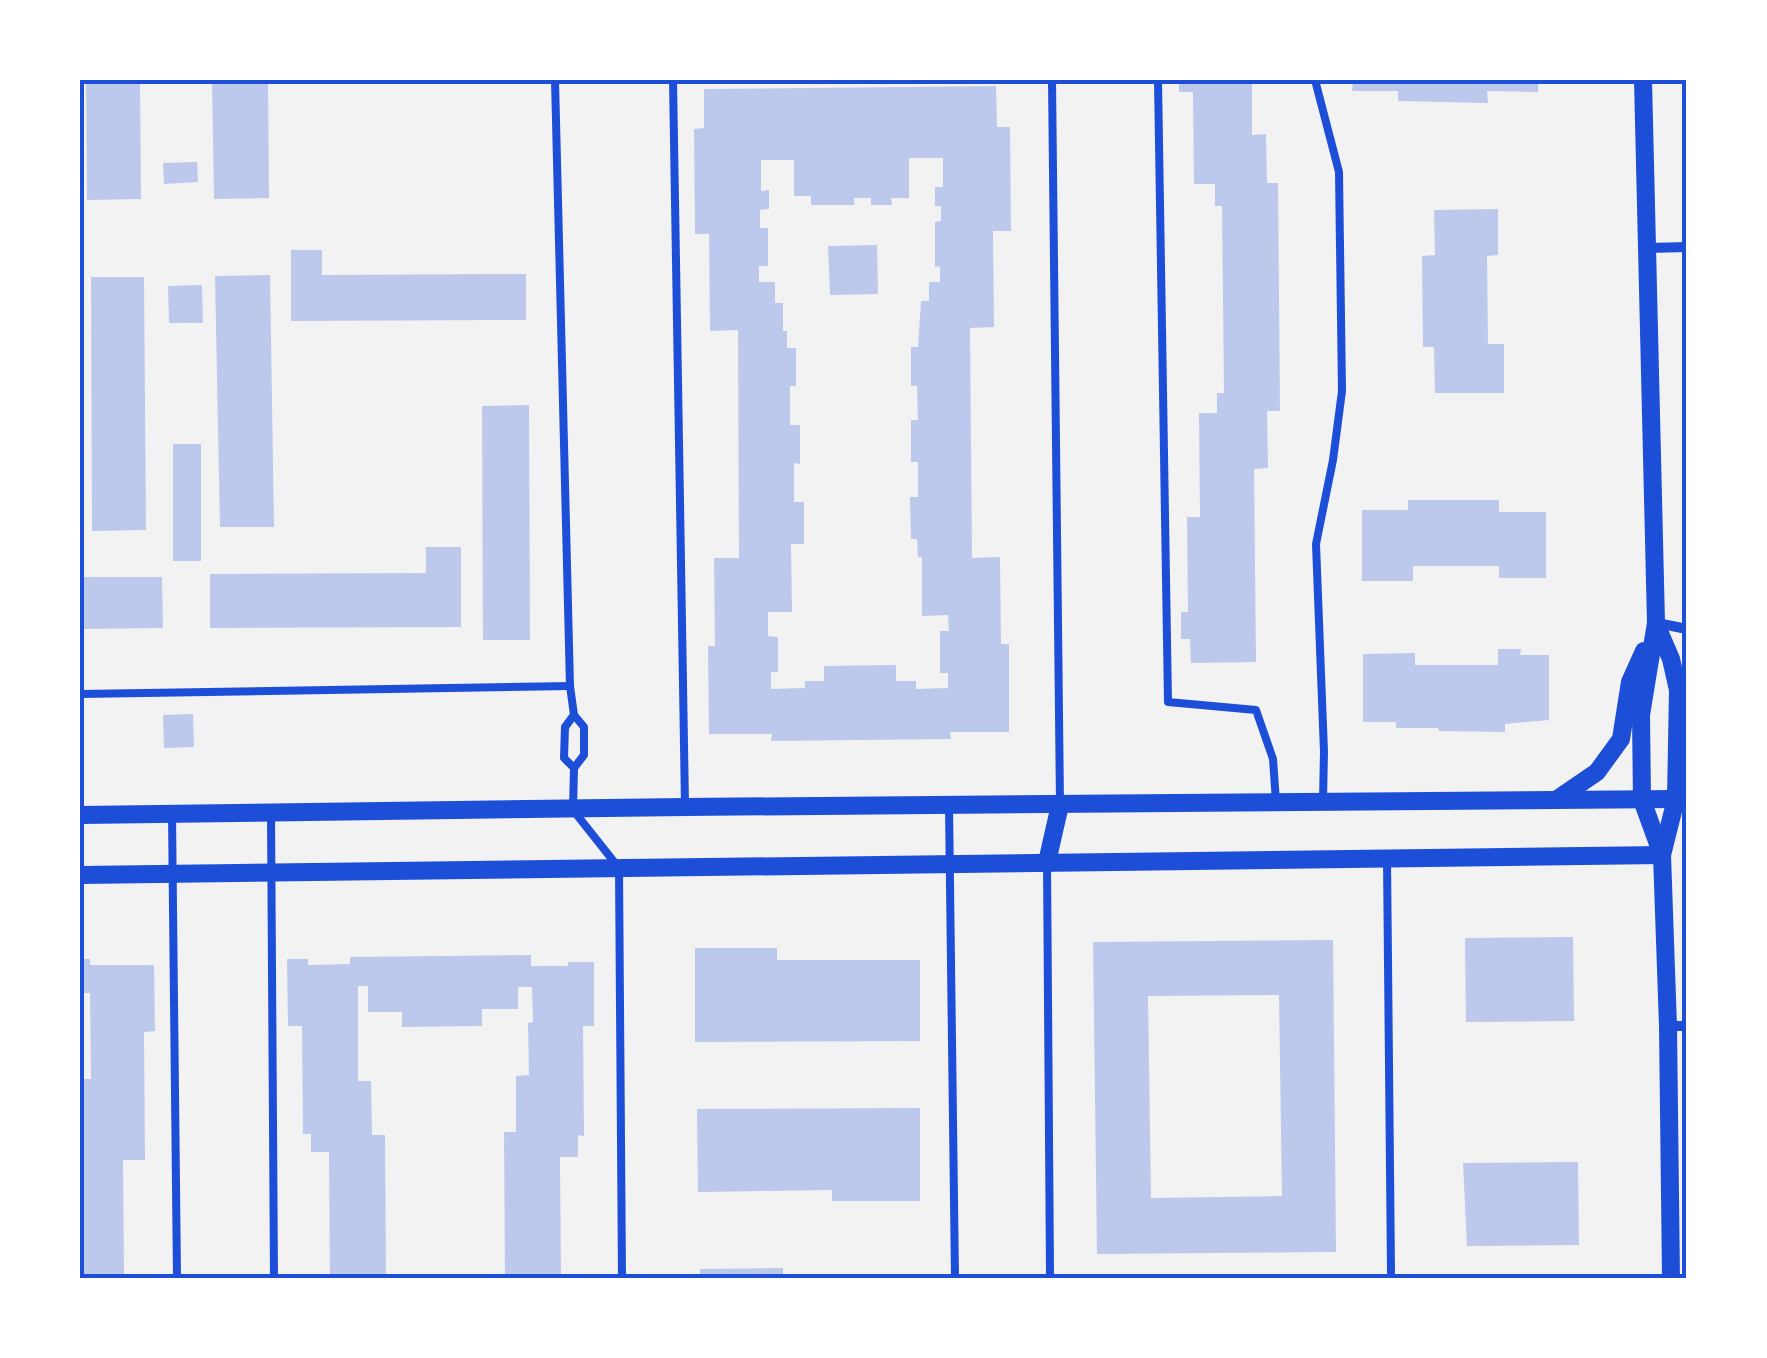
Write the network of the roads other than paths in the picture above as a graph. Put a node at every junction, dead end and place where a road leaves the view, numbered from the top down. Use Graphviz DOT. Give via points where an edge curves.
graph roads {
  1 [pos="555,80"];
  2 [pos="673,80"];
  3 [pos="1052,80"];
  4 [pos="1158,80"];
  5 [pos="1315,80"];
  6 [pos="1644,80"];
  7 [pos="1687,247"];
  8 [pos="1648,248"];
  9 [pos="1656,623"];
  10 [pos="1687,629"];
  11 [pos="570,686"];
  12 [pos="80,694"];
  13 [pos="574,715"];
  14 [pos="574,768"];
  15 [pos="1558,799"];
  16 [pos="1642,800"];
  17 [pos="1676,800"];
  18 [pos="1323,801"];
  19 [pos="1276,802"];
  20 [pos="1060,804"];
  21 [pos="949,805"];
  22 [pos="685,807"];
  23 [pos="574,810"];
  24 [pos="271,813"];
  25 [pos="172,814"];
  26 [pos="80,815"];
  27 [pos="1662,855"];
  28 [pos="1387,858"];
  29 [pos="1046,862"];
  30 [pos="950,864"];
  31 [pos="618,868"];
  32 [pos="271,872"];
  33 [pos="173,874"];
  34 [pos="80,875"];
  35 [pos="1678,1026"];
  36 [pos="1391,1272"];
  37 [pos="1050,1274"];
  38 [pos="177,1278"];
  39 [pos="274,1278"];
  40 [pos="622,1278"];
  41 [pos="955,1278"];
  42 [pos="1671,1278"];
  1 -- 11 [label="lane"];
  2 -- 22 [label="lane"];
  3 -- 20 [label="lane"];
  4 -- 19 [label="lane" via="1168,702 1256,710 1273,759"];
  5 -- 18 [label="lane" via="1339,172 1342,391 1316,544"];
  6 -- 8 [label="street"];
  7 -- 8 [label="street"];
  8 -- 9 [label="street"];
  9 -- 10 [label="street"];
  9 -- 15 [label="street" via="1630,682 1621,739 1597,772"];
  9 -- 16 [label="street" via="1640,714"];
  9 -- 17 [label="street" via="1678,690"];
  11 -- 12 [label="lane"];
  11 -- 13 [label="lane"];
  13 -- 14 [label="lane" via="584,726 584,755"];
  13 -- 14 [label="lane" via="564,727 564,758"];
  14 -- 23 [label="lane"];
  15 -- 16 [label="street"];
  15 -- 18 [label="street"];
  16 -- 17 [label="street"];
  16 -- 27 [label="street"];
  17 -- 27 [label="street"];
  18 -- 19 [label="street"];
  19 -- 20 [label="street"];
  20 -- 21 [label="street"];
  20 -- 29 [label="street"];
  21 -- 22 [label="street"];
  21 -- 30 [label="lane"];
  22 -- 23 [label="street"];
  23 -- 24 [label="street"];
  23 -- 31 [label="lane"];
  24 -- 25 [label="street"];
  24 -- 32 [label="lane"];
  25 -- 26 [label="street"];
  25 -- 33 [label="lane"];
  27 -- 28 [label="street"];
  27 -- 35 [label="street"];
  28 -- 29 [label="street"];
  28 -- 36 [label="lane"];
  29 -- 30 [label="street"];
  29 -- 37 [label="lane"];
  30 -- 31 [label="street"];
  30 -- 41 [label="lane"];
  31 -- 32 [label="street"];
  31 -- 40 [label="lane"];
  32 -- 33 [label="street"];
  32 -- 39 [label="lane"];
  33 -- 34 [label="street"];
  33 -- 38 [label="lane"];
  35 -- 42 [label="street"];
}
